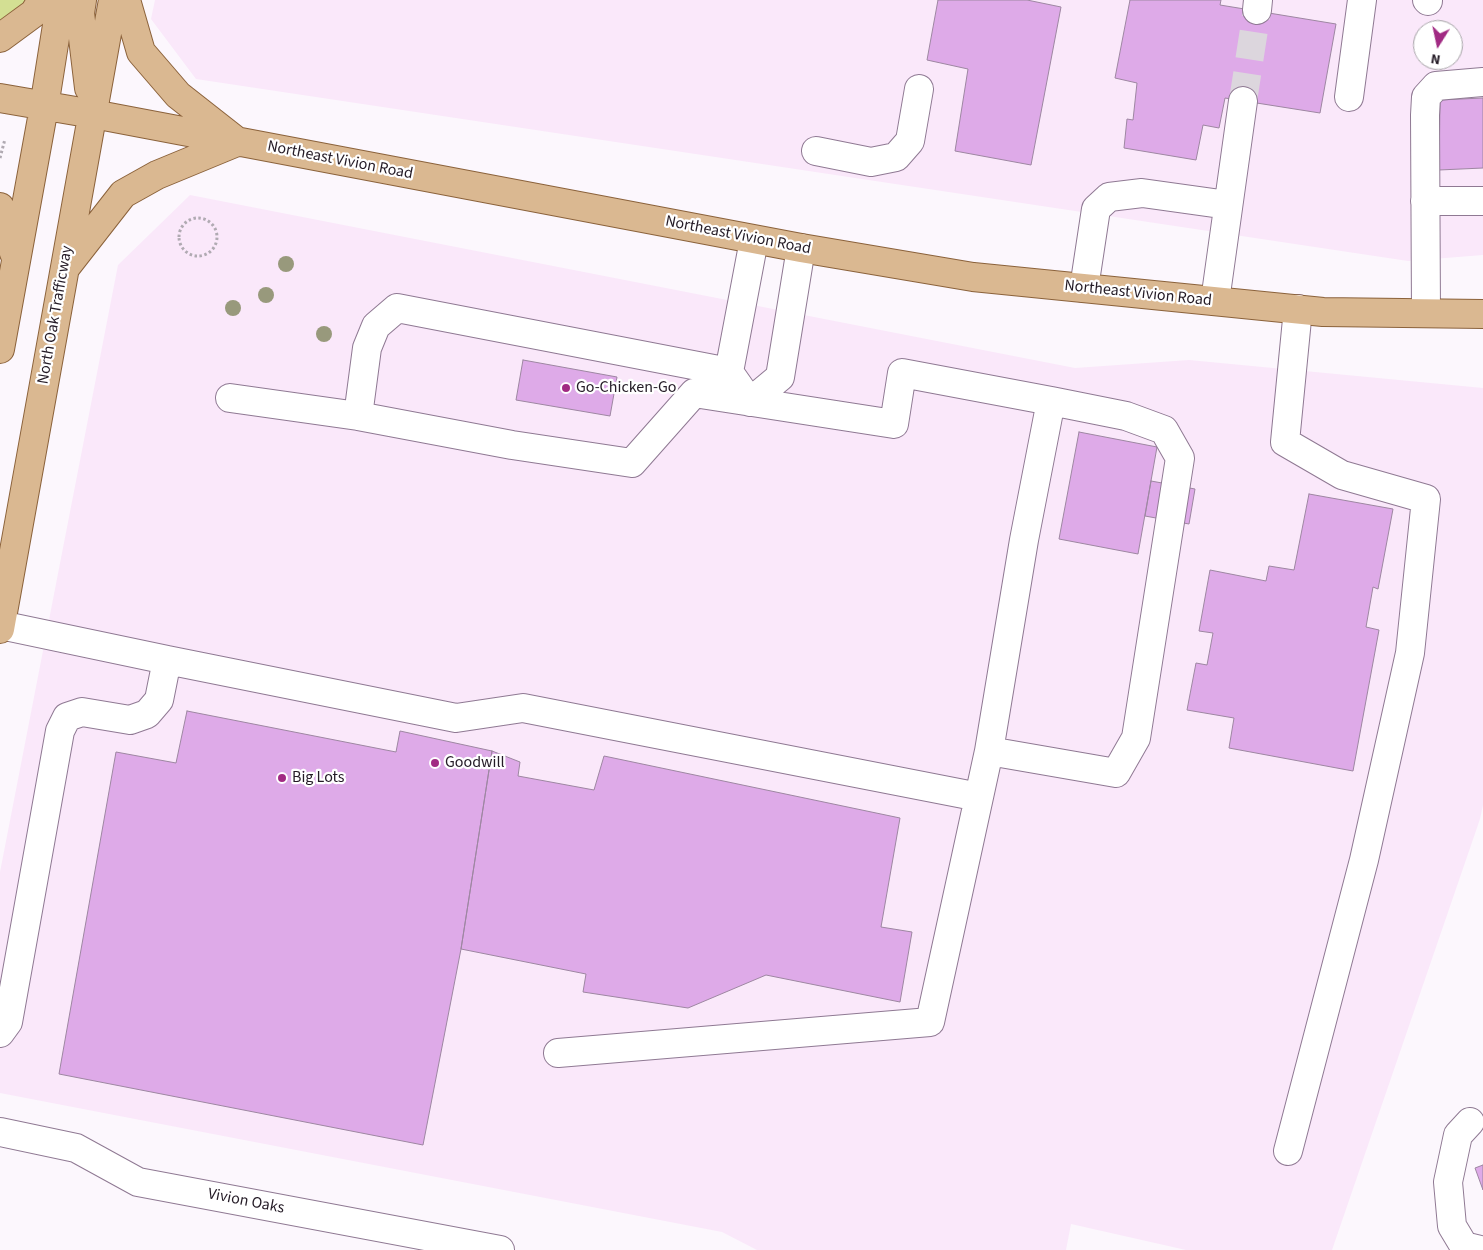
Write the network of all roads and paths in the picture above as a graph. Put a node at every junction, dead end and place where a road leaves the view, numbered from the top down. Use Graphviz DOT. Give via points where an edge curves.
graph roads {
  1 [pos="42,0"];
  2 [pos="61,0"];
  3 [pos="82,0"];
  4 [pos="113,0"];
  5 [pos="126,0"];
  6 [pos="1358,1"];
  7 [pos="0,38"];
  8 [pos="1483,82"];
  9 [pos="919,89"];
  10 [pos="1349,97"];
  11 [pos="0,98"];
  12 [pos="1243,101"];
  13 [pos="44,107"];
  14 [pos="92,114"];
  15 [pos="5,139"];
  16 [pos="237,142"];
  17 [pos="816,151"];
  18 [pos="0,158"];
  19 [pos="1425,201"];
  20 [pos="1483,201"];
  21 [pos="1228,205"];
  22 [pos="0,207"];
  23 [pos="180,238"];
  24 [pos="754,240"];
  25 [pos="801,248"];
  26 [pos="16,262"];
  27 [pos="64,270"];
  28 [pos="1084,288"];
  29 [pos="1215,301"];
  30 [pos="1298,309"];
  31 [pos="1426,313"];
  32 [pos="1483,314"];
  33 [pos="0,349"];
  34 [pos="729,372"];
  35 [pos="230,398"];
  36 [pos="1050,401"];
  37 [pos="750,402"];
  38 [pos="358,416"];
  39 [pos="0,626"];
  40 [pos="167,660"];
  41 [pos="988,751"];
  42 [pos="979,797"];
  43 [pos="0,1032"];
  44 [pos="558,1053"];
  45 [pos="1470,1122"];
  46 [pos="0,1132"];
  47 [pos="1288,1151"];
  48 [pos="500,1250"];
  49 [pos="1480,1250"];
  1 -- 7 [label="main road" via="34,13"];
  2 -- 13 [label="main road"];
  3 -- 14 [label="main road" via="80,13"];
  4 -- 14 [label="main road, North Oak Trafficway"];
  5 -- 16 [label="main road" via="142,52 178,95"];
  6 -- 10 [label="street"];
  8 -- 19 [label="street" via="1436,86 1426,97"];
  9 -- 17 [label="street" via="910,141 896,157 872,162"];
  11 -- 13 [label="main road, Northeast Vivion Road"];
  12 -- 21 [label="street"];
  13 -- 14 [label="main road, Northeast Vivion Road"];
  13 -- 26 [label="main road"];
  14 -- 16 [label="main road, Northeast Vivion Road"];
  14 -- 27 [label="main road, North Oak Trafficway"];
  15 -- 18 [label="path"];
  16 -- 24 [label="main road, Northeast Vivion Road"];
  16 -- 27 [label="main road" via="157,175 123,194"];
  19 -- 20 [label="street"];
  19 -- 31 [label="street"];
  21 -- 28 [label="street" via="1142,193 1109,197 1096,209"];
  21 -- 29 [label="street"];
  22 -- 26 [label="main road"];
  23 -- 23 [label="path" via="189,253 201,256 216,244 217,232 210,222 199,218 183,226"];
  24 -- 25 [label="main road, Northeast Vivion Road"];
  24 -- 34 [label="street"];
  25 -- 28 [label="main road, Northeast Vivion Road" via="973,277"];
  25 -- 37 [label="street" via="780,377"];
  26 -- 33 [label="main road"];
  27 -- 39 [label="main road, North Oak Trafficway"];
  28 -- 29 [label="main road, Northeast Vivion Road"];
  29 -- 30 [label="main road, Northeast Vivion Road"];
  30 -- 31 [label="main road, Northeast Vivion Road"];
  30 -- 47 [label="street" via="1285,442 1342,475 1426,499 1410,653 1364,860"];
  31 -- 32 [label="main road, Northeast Vivion Road"];
  34 -- 37 [label="street"];
  34 -- 38 [label="street" via="397,308 376,326 368,348"];
  35 -- 38 [label="street"];
  36 -- 37 [label="street" via="902,373 894,424"];
  36 -- 41 [label="street"];
  36 -- 41 [label="street" via="1126,416 1164,430 1180,458 1136,738 1116,773"];
  37 -- 38 [label="street" via="694,393 632,463 512,445"];
  39 -- 40 [label="street"];
  40 -- 42 [label="street" via="456,718 523,708"];
  40 -- 43 [label="street" via="158,700 147,714 130,720 82,712 67,717 60,731 8,1022"];
  41 -- 42 [label="street"];
  42 -- 44 [label="street" via="930,1022"];
  45 -- 49 [label="street" via="1458,1135 1448,1182 1452,1226 1464,1246"];
  46 -- 48 [label="street, Vivion Oaks" via="76,1148 138,1182"];
}
